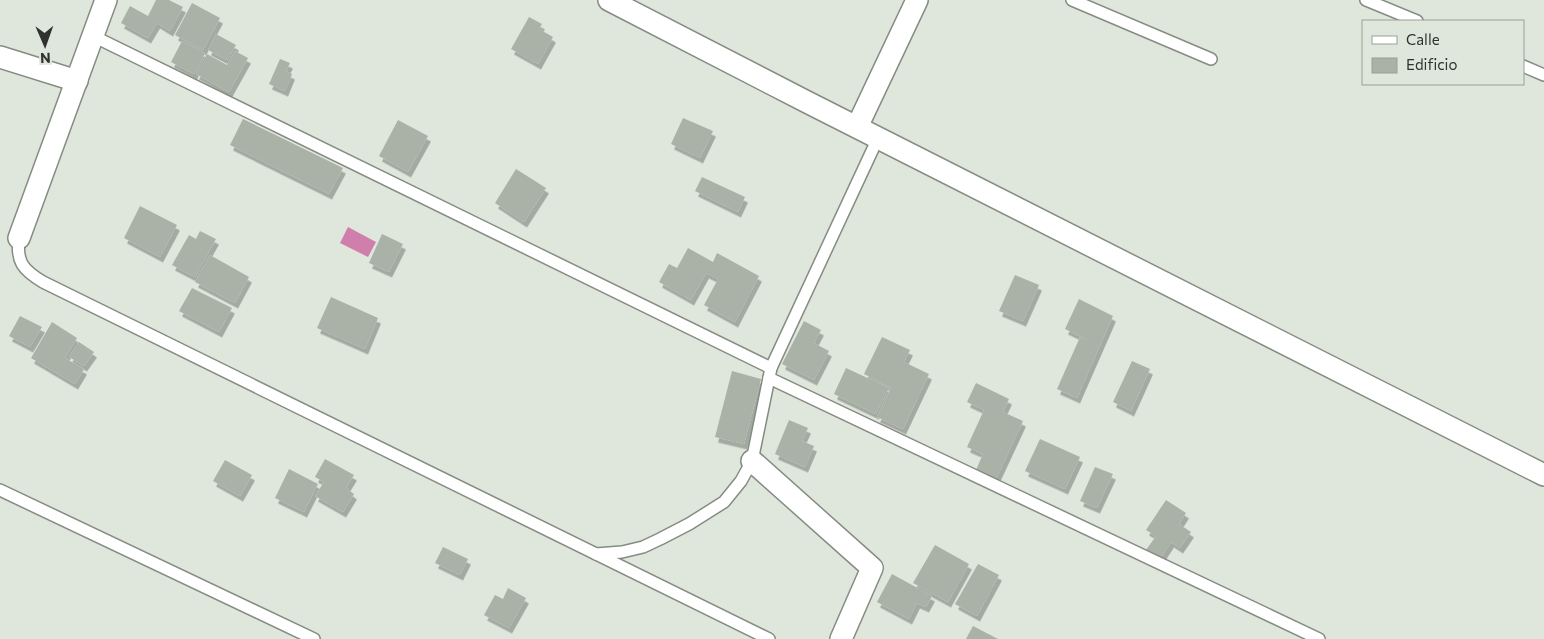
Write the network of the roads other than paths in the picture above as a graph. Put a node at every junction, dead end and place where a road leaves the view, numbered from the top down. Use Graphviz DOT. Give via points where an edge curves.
graph roads {
  1 [pos="106,0"];
  2 [pos="609,0"];
  3 [pos="917,0"];
  4 [pos="1072,0"];
  5 [pos="1366,0"];
  6 [pos="1415,20"];
  7 [pos="93,36"];
  8 [pos="0,57"];
  9 [pos="1210,59"];
  10 [pos="1524,66"];
  11 [pos="1544,75"];
  12 [pos="77,81"];
  13 [pos="857,127"];
  14 [pos="878,138"];
  15 [pos="19,238"];
  16 [pos="770,373"];
  17 [pos="752,461"];
  18 [pos="1544,475"];
  19 [pos="0,490"];
  20 [pos="596,554"];
  21 [pos="314,639"];
  22 [pos="768,639"];
  23 [pos="841,639"];
  24 [pos="1319,639"];
  1 -- 7 [label="street"];
  2 -- 13 [label="street"];
  3 -- 13 [label="street"];
  4 -- 9 [label="lane"];
  5 -- 6 [label="lane"];
  7 -- 12 [label="street"];
  7 -- 16 [label="lane"];
  8 -- 12 [label="street"];
  10 -- 11 [label="lane"];
  12 -- 15 [label="street"];
  13 -- 14 [label="street"];
  14 -- 16 [label="lane"];
  14 -- 18 [label="street"];
  15 -- 20 [label="lane" via="21,264 43,282"];
  16 -- 17 [label="lane"];
  16 -- 24 [label="lane"];
  17 -- 20 [label="lane" via="724,502 689,524 643,547"];
  17 -- 23 [label="street" via="872,568"];
  19 -- 21 [label="lane"];
  20 -- 22 [label="lane"];
}
